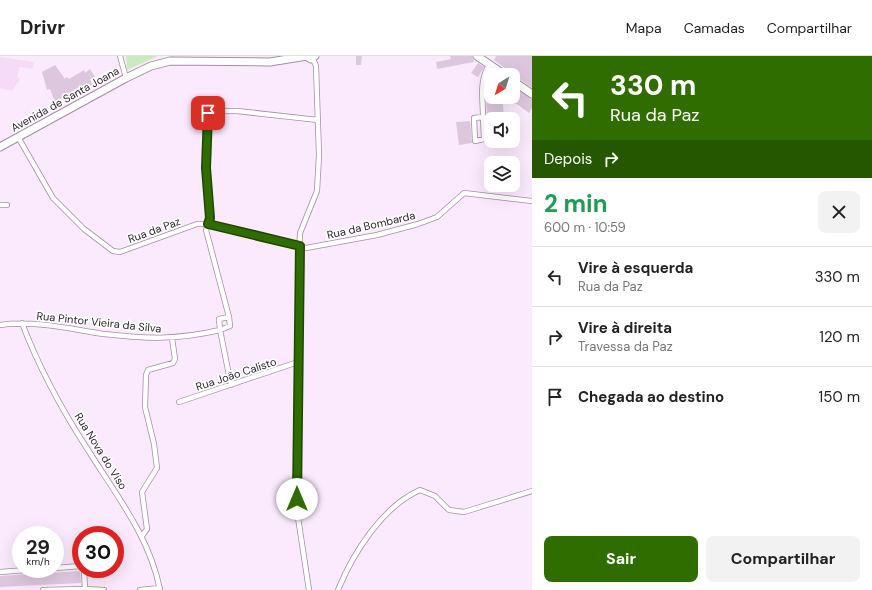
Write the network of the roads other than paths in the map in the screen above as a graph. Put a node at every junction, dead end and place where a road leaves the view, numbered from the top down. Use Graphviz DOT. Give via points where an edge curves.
graph roads {
  1 [pos="120,56"];
  2 [pos="477,56"];
  3 [pos="310,57"];
  4 [pos="170,58"];
  5 [pos="489,65"];
  6 [pos="494,68"];
  7 [pos="126,78"];
  8 [pos="520,85"];
  9 [pos="532,94"];
  10 [pos="483,117"];
  11 [pos="318,120"];
  12 [pos="18,138"];
  13 [pos="0,147"];
  14 [pos="532,201"];
  15 [pos="0,205"];
  16 [pos="7,205"];
  17 [pos="208,224"];
  18 [pos="300,246"];
  19 [pos="229,317"];
  20 [pos="22,323"];
  21 [pos="0,325"];
  22 [pos="220,330"];
  23 [pos="172,338"];
  24 [pos="298,362"];
  25 [pos="231,385"];
  26 [pos="179,402"];
  27 [pos="532,491"];
  28 [pos="142,536"];
  29 [pos="12,571"];
  30 [pos="0,572"];
  31 [pos="84,578"];
  32 [pos="85,589"];
  33 [pos="160,589"];
  34 [pos="44,590"];
  35 [pos="49,590"];
  36 [pos="65,590"];
  37 [pos="104,590"];
  38 [pos="140,590"];
  39 [pos="309,590"];
  40 [pos="338,590"];
  1 -- 7 [label="street"];
  2 -- 5 [label="street"];
  3 -- 4 [label="street, Avenida de Santa Joana" via="270,62"];
  3 -- 11 [label="street" via="316,66"];
  4 -- 7 [label="street, Avenida de Santa Joana"];
  5 -- 6 [label="street"];
  5 -- 10 [label="street" via="482,82"];
  7 -- 12 [label="street, Avenida de Santa Joana"];
  8 -- 9 [label="street"];
  10 -- 10 [label="street" via="474,118 475,141 484,139"];
  11 -- 17 [label="street" via="237,111 210,111 206,168 210,218"];
  11 -- 18 [label="street" via="317,191 300,233"];
  12 -- 13 [label="street, Avenida de Santa Joana"];
  12 -- 17 [label="street, Rua da Paz" via="53,198 84,229 113,251 120,252 197,224"];
  14 -- 18 [label="street, Rua da Bombarda" via="464,193 437,217 418,224 377,235 306,248"];
  15 -- 16 [label="street"];
  17 -- 18 [label="street, Rua da Paz"];
  17 -- 19 [label="street" via="206,230"];
  18 -- 24 [label="street"];
  19 -- 22 [label="street" via="230,326"];
  19 -- 22 [label="street" via="219,319"];
  20 -- 21 [label="street, Rua Pintor Vieira da Silva"];
  20 -- 23 [label="street, Rua Pintor Vieira da Silva" via="146,338"];
  20 -- 28 [label="street, Rua Nova do Viso" via="36,359 88,450"];
  22 -- 23 [label="street, Rua Pintor Vieira da Silva"];
  22 -- 25 [label="street"];
  23 -- 28 [label="street" via="175,358 173,363 148,370 146,375 145,407 157,468 142,492 147,529"];
  24 -- 25 [label="street, Rua João Calisto"];
  24 -- 39 [label="street" via="297,511"];
  25 -- 26 [label="street, Rua João Calisto"];
  27 -- 40 [label="street" via="464,512 449,510 435,496 420,490 408,496 375,526 354,557"];
  28 -- 33 [label="street, Rua Nova do Viso"];
  29 -- 30 [label="street"];
  31 -- 32 [label="street"];
  32 -- 36 [label="street"];
  32 -- 37 [label="street"];
  33 -- 38 [label="street"];
  34 -- 35 [label="street"];
  35 -- 36 [label="street"];
}
